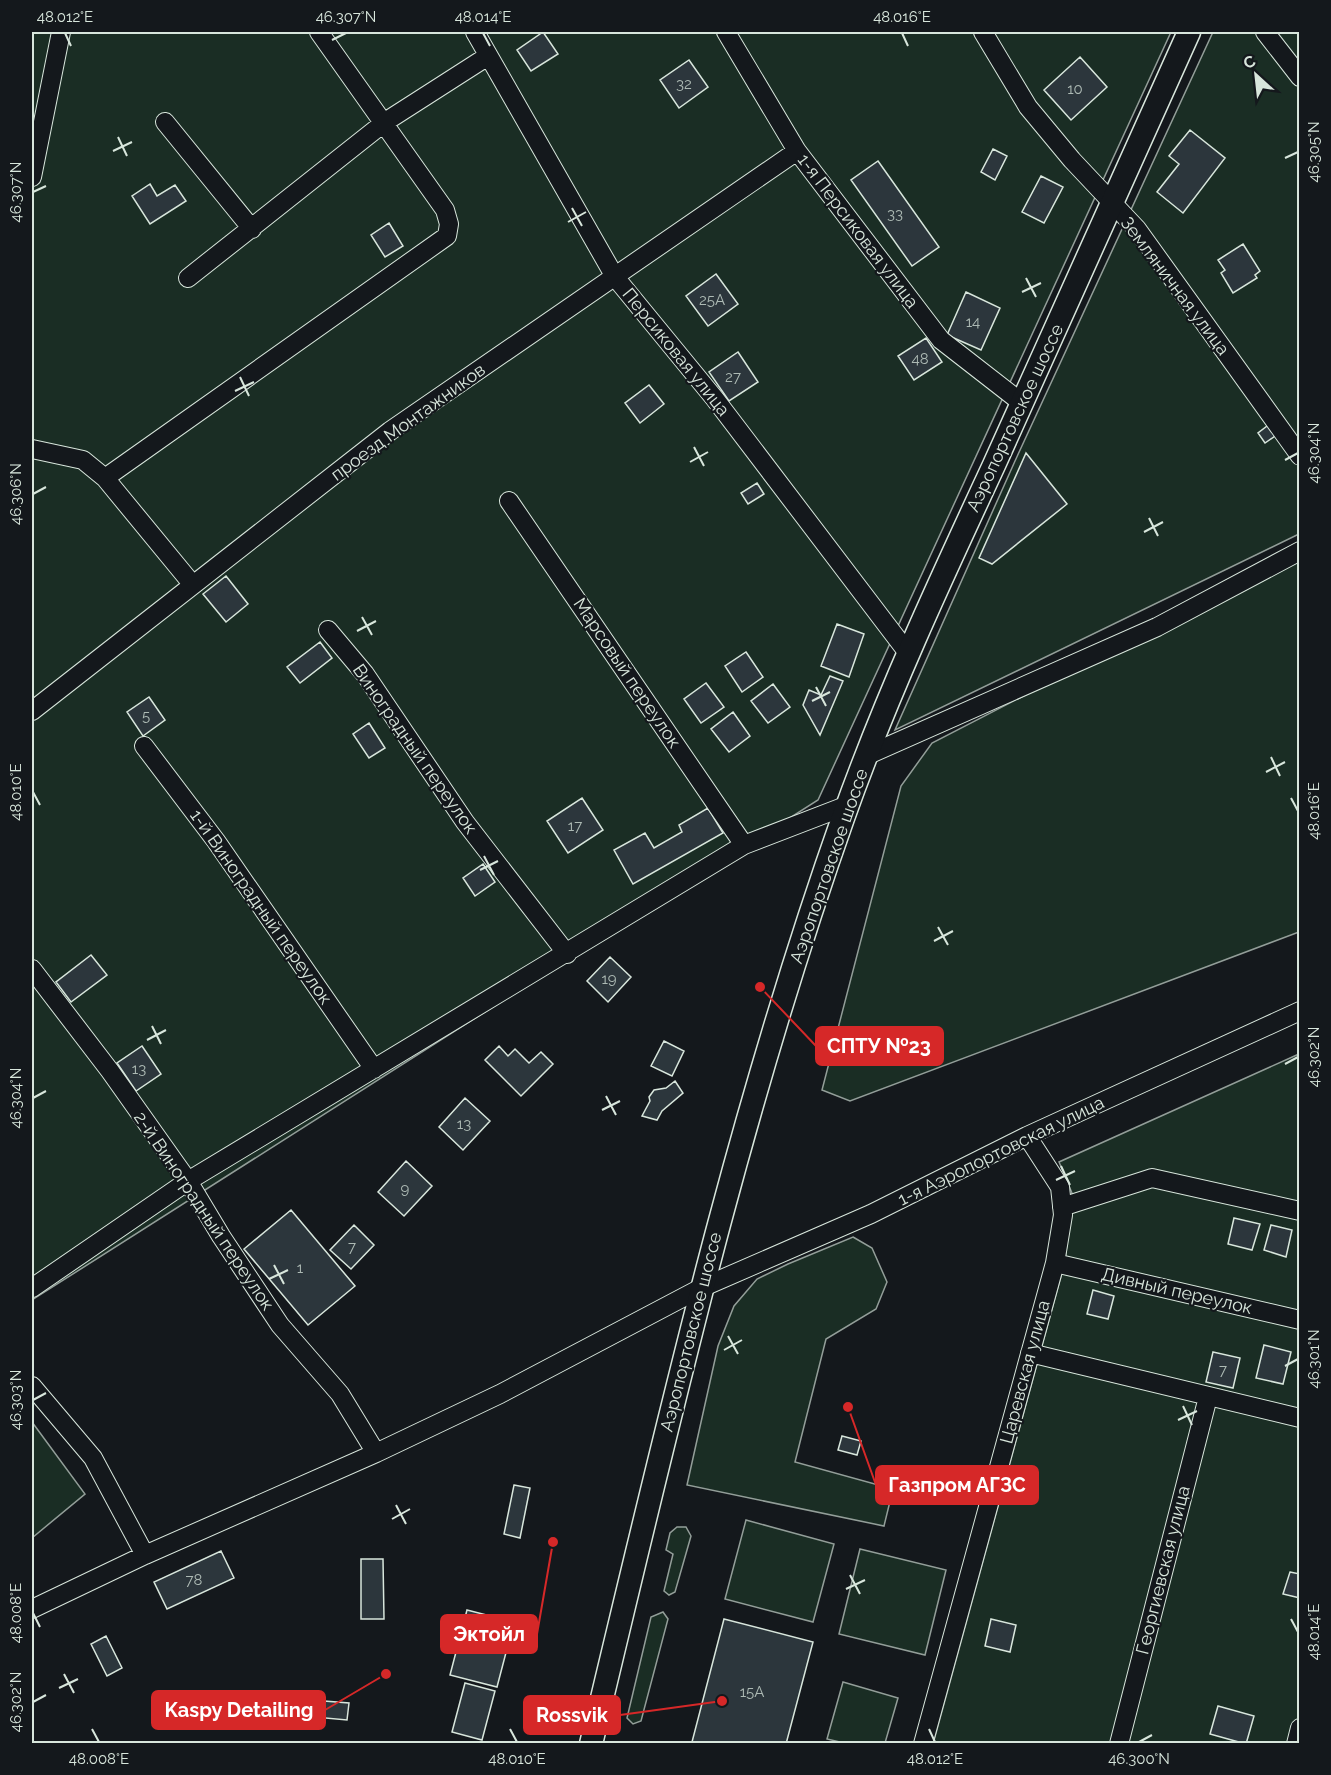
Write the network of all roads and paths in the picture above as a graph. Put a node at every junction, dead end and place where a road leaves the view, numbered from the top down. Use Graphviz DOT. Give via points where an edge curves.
graph roads {
  1 [pos="61,32"];
  2 [pos="319,32"];
  3 [pos="475,32"];
  4 [pos="726,32"];
  5 [pos="983,32"];
  6 [pos="1189,32"];
  7 [pos="1265,32"];
  8 [pos="488,56"];
  9 [pos="1299,77"];
  10 [pos="165,122"];
  11 [pos="385,122"];
  12 [pos="797,151"];
  13 [pos="32,177"];
  14 [pos="1112,205"];
  15 [pos="252,229"];
  16 [pos="615,277"];
  17 [pos="188,278"];
  18 [pos="1022,403"];
  19 [pos="32,449"];
  20 [pos="1299,456"];
  21 [pos="105,478"];
  22 [pos="509,501"];
  23 [pos="1299,551"];
  24 [pos="193,585"];
  25 [pos="328,630"];
  26 [pos="908,652"];
  27 [pos="32,711"];
  28 [pos="144,746"];
  29 [pos="868,755"];
  30 [pos="848,805"];
  31 [pos="744,845"];
  32 [pos="567,954"];
  33 [pos="32,969"];
  34 [pos="1299,1011"];
  35 [pos="374,1069"];
  36 [pos="1027,1136"];
  37 [pos="188,1181"];
  38 [pos="1062,1207"];
  39 [pos="1299,1211"];
  40 [pos="1055,1263"];
  41 [pos="32,1288"];
  42 [pos="701,1288"];
  43 [pos="1299,1320"];
  44 [pos="1030,1353"];
  45 [pos="32,1388"];
  46 [pos="1208,1397"];
  47 [pos="1299,1418"];
  48 [pos="376,1453"];
  49 [pos="145,1555"];
  50 [pos="32,1609"];
  51 [pos="1299,1728"];
  52 [pos="591,1743"];
  53 [pos="923,1743"];
  54 [pos="1119,1743"];
  55 [pos="1296,1743"];
  1 -- 13 [label="street"];
  2 -- 11 [label="street"];
  3 -- 8 [label="street, Персиковая улица"];
  4 -- 12 [label="street, 1-я Персиковая улица"];
  5 -- 14 [label="street, Земляничная улица" via="1028,107"];
  6 -- 14 [label="main road, Аэропортовское шоссе"];
  7 -- 9 [label="street"];
  8 -- 11 [label="street"];
  8 -- 16 [label="street, Персиковая улица"];
  10 -- 15 [label="street"];
  11 -- 15 [label="street"];
  11 -- 21 [label="street" via="445,210 447,236"];
  12 -- 16 [label="street, проезд Монтажников"];
  12 -- 18 [label="street, 1-я Персиковая улица" via="941,340"];
  14 -- 18 [label="main road, Аэропортовское шоссе"];
  14 -- 20 [label="street, Земляничная улица" via="1137,229"];
  15 -- 17 [label="street"];
  16 -- 24 [label="street, проезд Монтажников" via="390,431"];
  16 -- 26 [label="street, Персиковая улица" via="715,399"];
  18 -- 26 [label="main road, Аэропортовское шоссе"];
  19 -- 21 [label="street" via="83,460"];
  21 -- 24 [label="street"];
  22 -- 31 [label="street, Марсовый переулок"];
  23 -- 29 [label="street" via="1157,627"];
  24 -- 27 [label="street, проезд Монтажников"];
  25 -- 32 [label="street, Виноградный переулок" via="364,674 465,822"];
  26 -- 29 [label="main road, Аэропортовское шоссе"];
  28 -- 35 [label="street, 1-й Виноградный переулок" via="216,841"];
  29 -- 30 [label="main road, Аэропортовское шоссе"];
  30 -- 31 [label="street"];
  30 -- 42 [label="main road, Аэропортовское шоссе" via="784,1001"];
  31 -- 32 [label="street"];
  32 -- 35 [label="street"];
  33 -- 37 [label="street, 2-й Виноградный переулок"];
  34 -- 36 [label="street, 1-я Аэропортовская улица"];
  35 -- 37 [label="street"];
  36 -- 38 [label="street, Царевская улица" via="1060,1188"];
  36 -- 42 [label="street, 1-я Аэропортовская улица" via="872,1214"];
  37 -- 41 [label="street"];
  37 -- 48 [label="street, 2-й Виноградный переулок" via="280,1325 340,1394"];
  38 -- 39 [label="street" via="1152,1178"];
  38 -- 40 [label="street, Царевская улица"];
  40 -- 43 [label="street, Дивный переулок"];
  40 -- 44 [label="street, Царевская улица"];
  42 -- 48 [label="street, 1-я Аэропортовская улица" via="500,1394"];
  42 -- 52 [label="main road, Аэропортовское шоссе"];
  44 -- 46 [label="street"];
  44 -- 53 [label="street, Царевская улица"];
  45 -- 49 [label="street" via="93,1458"];
  46 -- 47 [label="street"];
  46 -- 54 [label="street, Георгиевская улица"];
  48 -- 49 [label="street, 1-я Аэропортовская улица"];
  49 -- 50 [label="street, 1-я Аэропортовская улица"];
  51 -- 55 [label="street"];
}
